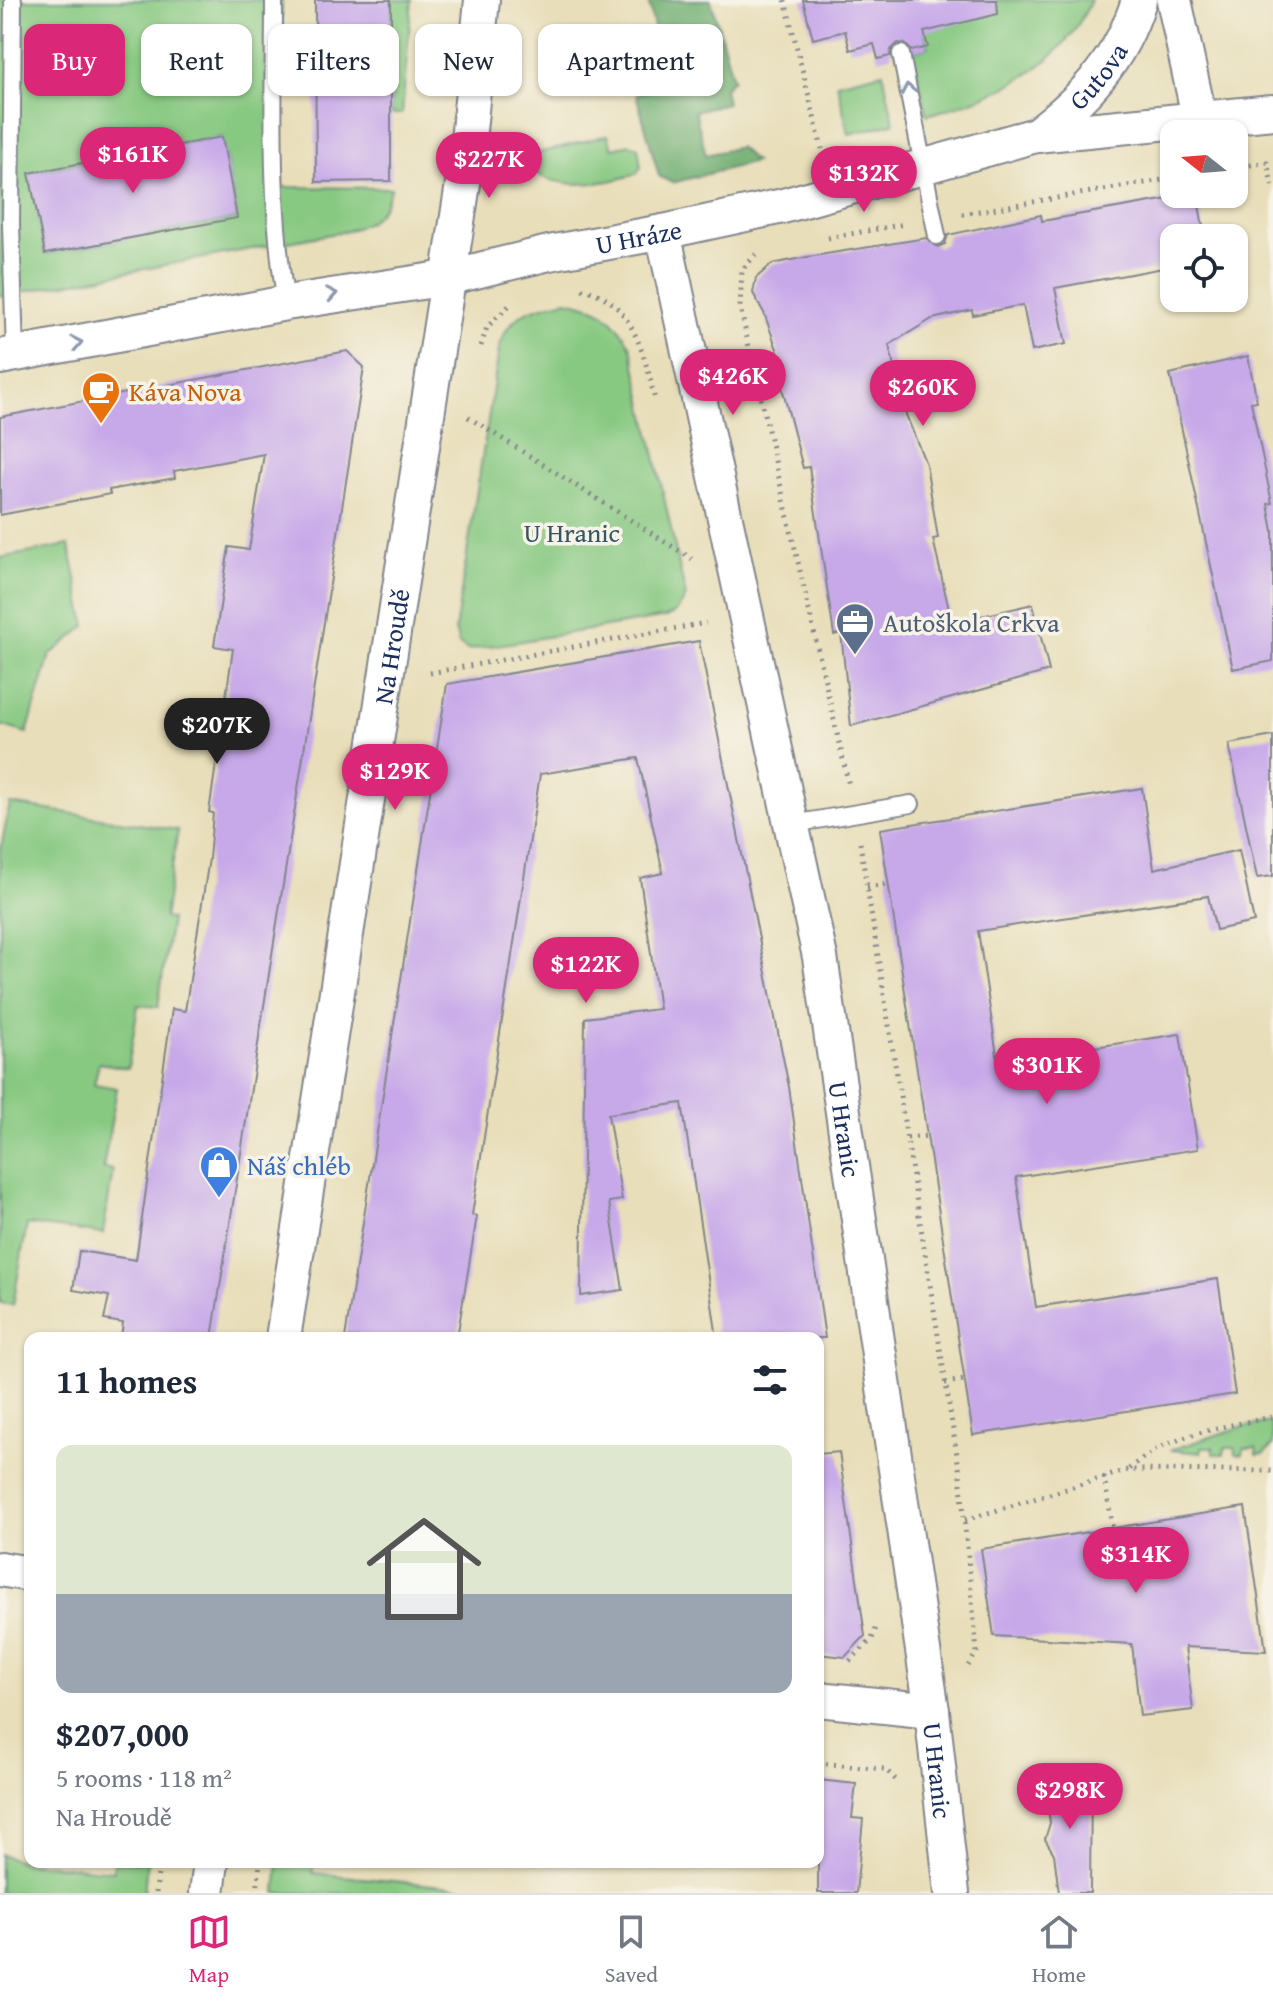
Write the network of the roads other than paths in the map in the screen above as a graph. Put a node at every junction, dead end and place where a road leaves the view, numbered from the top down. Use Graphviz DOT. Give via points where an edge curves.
graph roads {
  1 [pos="13,0"];
  2 [pos="274,0"];
  3 [pos="482,0"];
  4 [pos="1139,0"];
  5 [pos="1174,0"];
  6 [pos="901,54"];
  7 [pos="1273,112"];
  8 [pos="1200,120"];
  9 [pos="1208,120"];
  10 [pos="1160,124"];
  11 [pos="1036,135"];
  12 [pos="924,167"];
  13 [pos="663,232"];
  14 [pos="937,236"];
  15 [pos="447,278"];
  16 [pos="286,303"];
  17 [pos="8,356"];
  18 [pos="911,804"];
  19 [pos="793,824"];
  20 [pos="284,1332"];
  21 [pos="0,1569"];
  22 [pos="24,1573"];
  23 [pos="824,1700"];
  24 [pos="932,1711"];
  25 [pos="210,1868"];
  26 [pos="207,1893"];
  27 [pos="952,1893"];
  1 -- 17 [label="lane"];
  2 -- 16 [label="lane" via="273,177"];
  3 -- 15 [label="street, Na Hroudě" via="472,113"];
  4 -- 11 [label="street, Gutova" via="1102,77"];
  5 -- 8 [label="street"];
  12 -- 6 [label="lane, one-way"];
  7 -- 9 [label="street, U Hráze"];
  10 -- 11 [label="street, U Hráze"];
  11 -- 12 [label="street, U Hráze"];
  12 -- 13 [label="street, U Hráze"];
  12 -- 14 [label="lane"];
  13 -- 15 [label="street, U Hráze"];
  13 -- 19 [label="street, U Hranic"];
  16 -- 15 [label="street, U Hráze, one-way"];
  15 -- 20 [label="street, Na Hroudě"];
  17 -- 16 [label="street, U Hráze, one-way"];
  18 -- 19 [label="lane"];
  19 -- 24 [label="street, U Hranic" via="820,957"];
  21 -- 22 [label="street"];
  23 -- 24 [label="street"];
  24 -- 27 [label="street, U Hranic"];
  25 -- 26 [label="street"];
}
